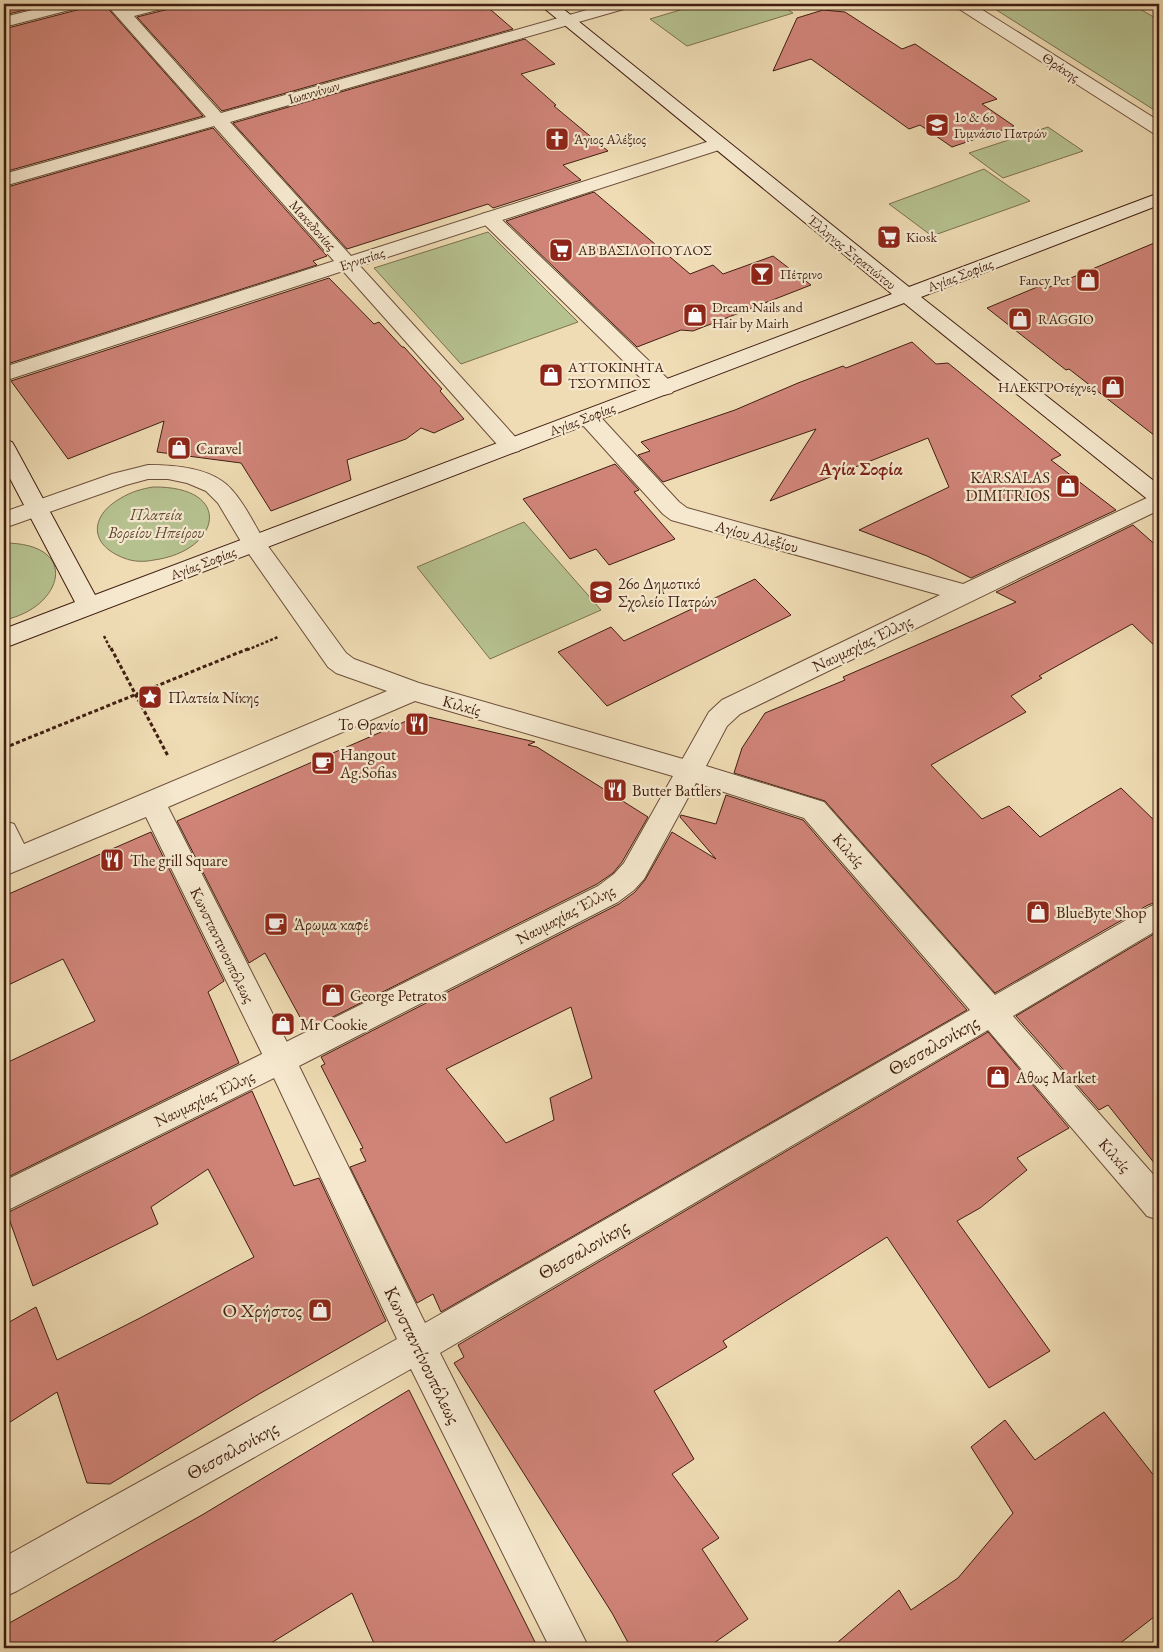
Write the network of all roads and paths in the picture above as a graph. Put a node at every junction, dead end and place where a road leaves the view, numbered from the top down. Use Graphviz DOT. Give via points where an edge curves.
graph roads {
  1 [pos="75,4"];
  2 [pos="163,4"];
  3 [pos="547,4"];
  4 [pos="624,4"];
  5 [pos="962,4"];
  6 [pos="118,9"];
  7 [pos="567,20"];
  8 [pos="4,22"];
  9 [pos="218,119"];
  10 [pos="1159,130"];
  11 [pos="719,144"];
  12 [pos="4,180"];
  13 [pos="1159,199"];
  14 [pos="489,218"];
  15 [pos="348,264"];
  16 [pos="906,296"];
  17 [pos="4,374"];
  18 [pos="664,388"];
  19 [pos="588,417"];
  20 [pos="511,446"];
  21 [pos="4,447"];
  22 [pos="1159,496"];
  23 [pos="1159,501"];
  24 [pos="38,508"];
  25 [pos="4,520"];
  26 [pos="254,544"];
  27 [pos="965,592"];
  28 [pos="89,606"];
  29 [pos="311,624"];
  30 [pos="4,639"];
  31 [pos="413,691"];
  32 [pos="136,694"];
  33 [pos="4,748"];
  34 [pos="690,771"];
  35 [pos="184,788"];
  36 [pos="152,802"];
  37 [pos="4,832"];
  38 [pos="10,862"];
  39 [pos="1159,915"];
  40 [pos="990,1011"];
  41 [pos="280,1060"];
  42 [pos="4,1197"];
  43 [pos="1159,1205"];
  44 [pos="418,1346"];
  45 [pos="4,1578"];
  46 [pos="570,1648"];
  1 -- 8 [label="street"];
  2 -- 6 [label="street"];
  3 -- 7 [label="street, Έλληνος Στρατιώτου"];
  4 -- 7 [label="street, Ιωαννίνων"];
  5 -- 10 [label="street, Θράκης"];
  6 -- 9 [label="street, Μακεδονίας"];
  7 -- 9 [label="street, Ιωαννίνων"];
  7 -- 11 [label="street, Έλληνος Στρατιώτου"];
  9 -- 12 [label="street, Ιωαννίνων"];
  9 -- 15 [label="street, Μακεδονίας"];
  11 -- 14 [label="street, Εγνατίας"];
  11 -- 16 [label="street, Έλληνος Στρατιώτου"];
  13 -- 16 [label="street, Αγίας Σοφίας"];
  14 -- 15 [label="street, Εγνατίας"];
  14 -- 18 [label="street"];
  15 -- 17 [label="street, Εγνατίας"];
  15 -- 20 [label="street, Μακεδονίας"];
  16 -- 18 [label="street, Αγίας Σοφίας"];
  16 -- 22 [label="street, Έλληνος Στρατιώτου"];
  18 -- 19 [label="street, Αγίας Σοφίας"];
  19 -- 20 [label="street, Αγίας Σοφίας"];
  19 -- 27 [label="street, Αγίου Αλεξίου" via="679,514"];
  20 -- 26 [label="street, Αγίας Σοφίας"];
  21 -- 24 [label="street"];
  23 -- 27 [label="street, Ναυμαχίας Έλλης"];
  24 -- 25 [label="street, Κιλκίς"];
  24 -- 26 [label="street, Κιλκίς" via="148,472 193,476 214,486 226,498"];
  24 -- 28 [label="street"];
  26 -- 28 [label="street, Αγίας Σοφίας"];
  26 -- 29 [label="street, Κιλκίς"];
  27 -- 34 [label="street, Ναυμαχίας Έλλης" via="731,707 718,719"];
  28 -- 30 [label="street, Αγίας Σοφίας"];
  28 -- 32 [label="path"];
  29 -- 31 [label="street, Κιλκίς" via="337,660 346,666"];
  29 -- 32 [label="path"];
  31 -- 34 [label="street, Κιλκίς"];
  31 -- 35 [label="street"];
  32 -- 33 [label="path"];
  32 -- 35 [label="path"];
  34 -- 40 [label="street, Κιλκίς" via="814,810"];
  34 -- 41 [label="street, Ναυμαχίας Έλλης" via="634,870 608,894"];
  35 -- 36 [label="street"];
  36 -- 38 [label="street"];
  36 -- 41 [label="street, Κωνσταντινουπόλεως"];
  37 -- 38 [label="street"];
  39 -- 40 [label="street, Θεσσαλονίκης"];
  40 -- 43 [label="street, Κιλκίς"];
  40 -- 44 [label="street, Θεσσαλονίκης"];
  41 -- 42 [label="street, Ναυμαχίας Έλλης"];
  41 -- 44 [label="street, Κωνσταντίνουπόλεως"];
  44 -- 45 [label="street, Θεσσαλονίκης"];
  44 -- 46 [label="street, Κωνσταντίνουπόλεως"];
}
